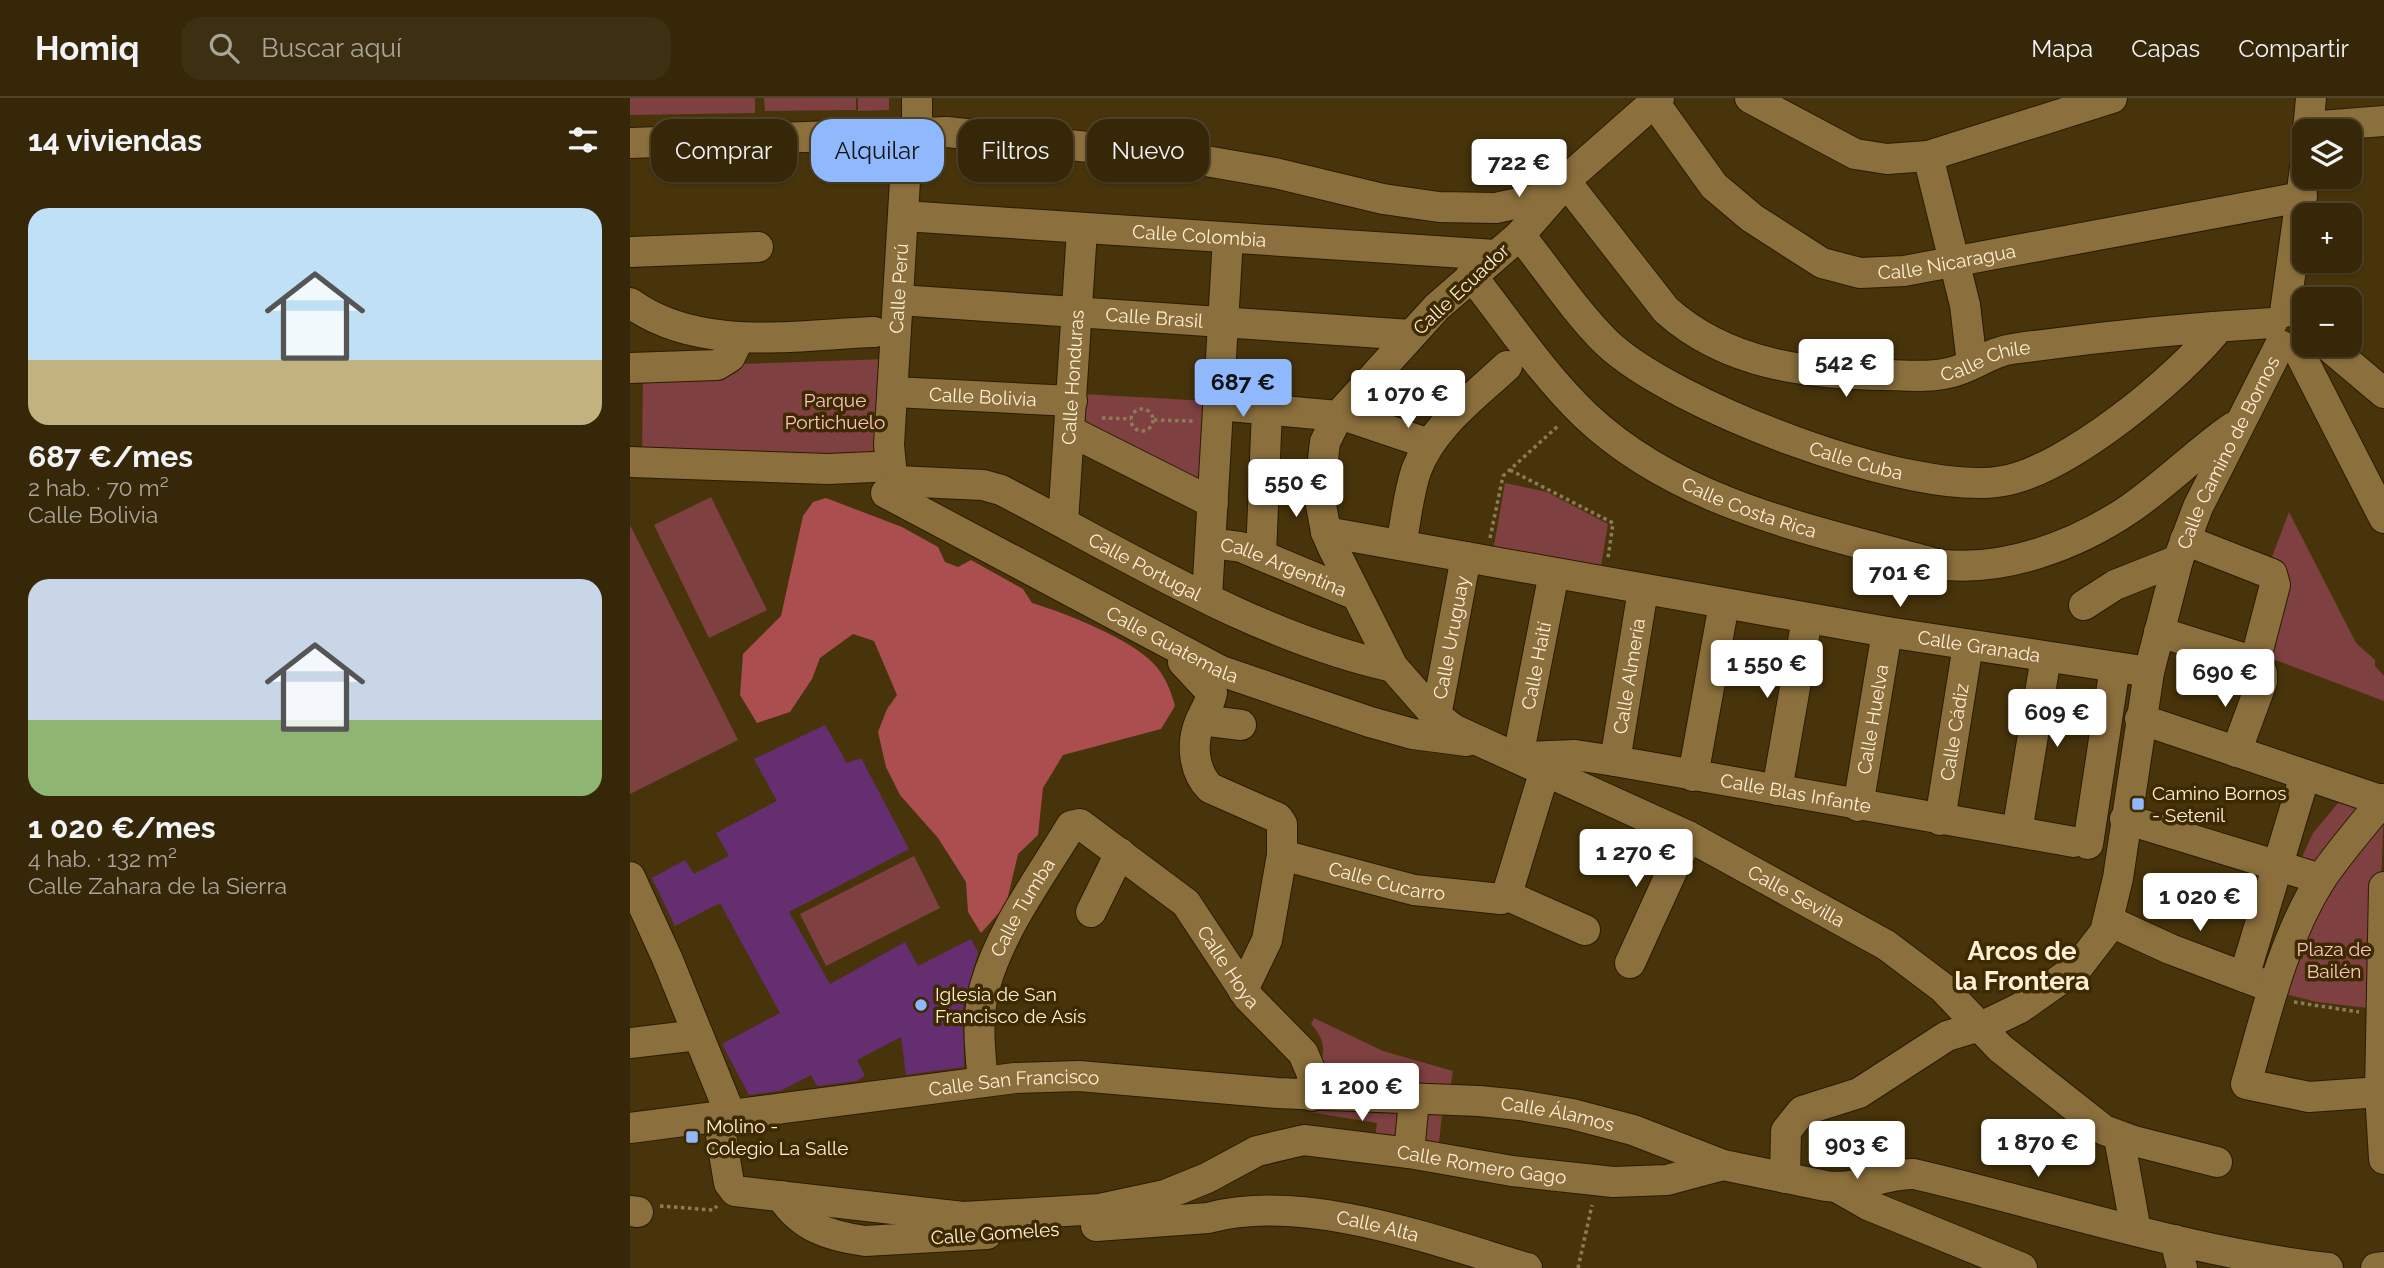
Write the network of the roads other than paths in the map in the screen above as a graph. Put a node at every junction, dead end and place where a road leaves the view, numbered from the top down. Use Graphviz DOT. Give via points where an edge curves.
graph roads {
  1 [pos="917,98"];
  2 [pos="1750,98"];
  3 [pos="2112,98"];
  4 [pos="1655,99"];
  5 [pos="914,119"];
  6 [pos="2362,120"];
  7 [pos="2384,121"];
  8 [pos="944,134"];
  9 [pos="811,135"];
  10 [pos="630,143"];
  11 [pos="1928,156"];
  12 [pos="908,182"];
  13 [pos="1561,189"];
  14 [pos="2303,189"];
  15 [pos="2302,197"];
  16 [pos="904,216"];
  17 [pos="1082,230"];
  18 [pos="1520,235"];
  19 [pos="1228,238"];
  20 [pos="758,247"];
  21 [pos="630,252"];
  22 [pos="1494,256"];
  23 [pos="1954,260"];
  24 [pos="1471,275"];
  25 [pos="899,300"];
  26 [pos="630,303"];
  27 [pos="1078,313"];
  28 [pos="1223,323"];
  29 [pos="2219,327"];
  30 [pos="2290,331"];
  31 [pos="874,332"];
  32 [pos="1411,335"];
  33 [pos="739,338"];
  34 [pos="2341,357"];
  35 [pos="1972,364"];
  36 [pos="1507,366"];
  37 [pos="630,368"];
  38 [pos="894,391"];
  39 [pos="2384,393"];
  40 [pos="1072,401"];
  41 [pos="1268,410"];
  42 [pos="1218,413"];
  43 [pos="1339,415"];
  44 [pos="2237,424"];
  45 [pos="1070,431"];
  46 [pos="1429,444"];
  47 [pos="630,462"];
  48 [pos="884,471"];
  49 [pos="1213,503"];
  50 [pos="2384,518"];
  51 [pos="1063,522"];
  52 [pos="1326,532"];
  53 [pos="1210,542"];
  54 [pos="1401,545"];
  55 [pos="2182,550"];
  56 [pos="1261,555"];
  57 [pos="1476,559"];
  58 [pos="1554,573"];
  59 [pos="1643,590"];
  60 [pos="1356,596"];
  61 [pos="1207,597"];
  62 [pos="1724,604"];
  63 [pos="2084,605"];
  64 [pos="1807,619"];
  65 [pos="1887,632"];
  66 [pos="2159,632"];
  67 [pos="1171,644"];
  68 [pos="1968,645"];
  69 [pos="2046,657"];
  70 [pos="2253,658"];
  71 [pos="1393,667"];
  72 [pos="2115,667"];
  73 [pos="2149,672"];
  74 [pos="1436,716"];
  75 [pos="1201,719"];
  76 [pos="2140,719"];
  77 [pos="1241,725"];
  78 [pos="1478,742"];
  79 [pos="2236,752"];
  80 [pos="1518,757"];
  81 [pos="1615,761"];
  82 [pos="1545,770"];
  83 [pos="2305,775"];
  84 [pos="1693,776"];
  85 [pos="1777,790"];
  86 [pos="2383,800"];
  87 [pos="1858,806"];
  88 [pos="2125,819"];
  89 [pos="1940,820"];
  90 [pos="1075,823"];
  91 [pos="2017,832"];
  92 [pos="1688,836"];
  93 [pos="1120,853"];
  94 [pos="1282,855"];
  95 [pos="2278,866"];
  96 [pos="2321,879"];
  97 [pos="632,885"];
  98 [pos="2384,887"];
  99 [pos="1506,895"];
  100 [pos="1091,912"];
  101 [pos="2109,921"];
  102 [pos="1585,930"];
  103 [pos="2383,930"];
  104 [pos="1630,963"];
  105 [pos="2244,977"];
  106 [pos="1243,990"];
  107 [pos="2273,992"];
  108 [pos="1981,1026"];
  109 [pos="698,1035"];
  110 [pos="630,1043"];
  111 [pos="983,1082"];
  112 [pos="2380,1092"];
  113 [pos="1312,1096"];
  114 [pos="1414,1100"];
  115 [pos="724,1116"];
  116 [pos="630,1128"];
  117 [pos="2119,1137"];
  118 [pos="1409,1153"];
  119 [pos="2384,1158"];
  120 [pos="2217,1162"];
  121 [pos="1723,1165"];
  122 [pos="1895,1174"];
  123 [pos="1211,1175"];
  124 [pos="1785,1178"];
  125 [pos="1840,1189"];
  126 [pos="781,1196"];
  127 [pos="1880,1210"];
  128 [pos="1224,1212"];
  129 [pos="2136,1231"];
  130 [pos="2178,1254"];
  131 [pos="2384,1267"];
  132 [pos="1527,1268"];
  133 [pos="2022,1268"];
  134 [pos="2328,1268"];
  135 [pos="2376,1268"];
  1 -- 5 [label="street, Calle Perú"];
  2 -- 11 [label="street" via="1855,154 1887,159"];
  3 -- 11 [label="street"];
  4 -- 13 [label="street, Calle Ecuador"];
  4 -- 23 [label="street, Calle Nicaragua" via="1686,151 1730,202 1822,263 1878,274"];
  6 -- 7 [label="street"];
  8 -- 13 [label="street" via="1170,155 1439,207 1496,208"];
  9 -- 10 [label="street"];
  11 -- 23 [label="street"];
  12 -- 16 [label="street, Calle Perú"];
  13 -- 18 [label="street, Calle Ecuador"];
  13 -- 35 [label="street, Calle Chile" via="1666,310 1723,349 1762,361 1856,374 1934,375"];
  14 -- 15 [label="street, Calle Camino de Bornos"];
  15 -- 23 [label="street, Calle Nicaragua"];
  15 -- 30 [label="street, Calle Camino de Bornos"];
  16 -- 17 [label="street, Calle Colombia"];
  16 -- 25 [label="street, Calle Perú"];
  17 -- 19 [label="street, Calle Colombia"];
  17 -- 27 [label="street, Calle Honduras"];
  18 -- 22 [label="street, Calle Ecuador"];
  18 -- 29 [label="street, Calle Cuba" via="1606,341 1637,367 1755,428 1940,481 2004,481 2062,458 2166,383"];
  19 -- 22 [label="street, Calle Colombia"];
  19 -- 28 [label="street"];
  20 -- 21 [label="street"];
  22 -- 24 [label="street, Calle Ecuador"];
  23 -- 35 [label="street"];
  24 -- 32 [label="street, Calle Ecuador"];
  24 -- 44 [label="street, Calle Costa Rica" via="1578,408 1655,465 1748,510 1937,564 1968,566 2022,557 2111,521"];
  25 -- 27 [label="street, Calle Brasil"];
  25 -- 38 [label="street, Calle Perú"];
  26 -- 33 [label="street" via="664,323"];
  27 -- 28 [label="street, Calle Brasil"];
  27 -- 40 [label="street, Calle Honduras"];
  28 -- 32 [label="street, Calle Brasil"];
  28 -- 42 [label="street"];
  29 -- 30 [label="street, Calle Chile"];
  29 -- 35 [label="street, Calle Chile" via="2002,351"];
  30 -- 44 [label="street, Calle Camino de Bornos"];
  30 -- 50 [label="street"];
  31 -- 33 [label="street"];
  32 -- 43 [label="street, Calle Ecuador"];
  33 -- 37 [label="street" via="730,357 717,365"];
  34 -- 39 [label="street"];
  36 -- 46 [label="street"];
  38 -- 40 [label="street, Calle Bolivia"];
  38 -- 48 [label="street, Calle Perú"];
  40 -- 45 [label="street, Calle Honduras"];
  41 -- 42 [label="street"];
  41 -- 43 [label="street"];
  41 -- 56 [label="street"];
  42 -- 49 [label="street"];
  43 -- 46 [label="street"];
  43 -- 52 [label="street, Calle Ecuador" via="1325,442 1320,474"];
  44 -- 55 [label="street, Calle Camino de Bornos"];
  45 -- 49 [label="street"];
  45 -- 51 [label="street, Calle Honduras"];
  46 -- 54 [label="street" via="1413,483"];
  47 -- 48 [label="street, Calle Portugal"];
  48 -- 51 [label="street, Calle Portugal" via="992,487"];
  48 -- 67 [label="street, Calle Guatemala"];
  49 -- 53 [label="street"];
  51 -- 61 [label="street, Calle Portugal"];
  52 -- 54 [label="street, Calle Granada"];
  52 -- 60 [label="street, Calle Ecuador"];
  53 -- 56 [label="street, Calle Argentina"];
  53 -- 61 [label="street"];
  54 -- 57 [label="street, Calle Granada"];
  55 -- 63 [label="street, Calle Camino de Bornos"];
  55 -- 66 [label="street, Calle Camino de Bornos"];
  55 -- 70 [label="street" via="2266,570 2275,579"];
  56 -- 60 [label="street, Calle Argentina"];
  57 -- 58 [label="street, Calle Granada"];
  57 -- 74 [label="street, Calle Uruguay"];
  58 -- 59 [label="street, Calle Granada"];
  58 -- 80 [label="street, Calle Haití"];
  59 -- 62 [label="street, Calle Granada"];
  59 -- 81 [label="street, Calle Almería"];
  60 -- 71 [label="street, Calle Ecuador"];
  61 -- 71 [label="street, Calle Portugal" via="1304,642"];
  62 -- 64 [label="street, Calle Granada"];
  62 -- 84 [label="street"];
  64 -- 65 [label="street, Calle Granada"];
  64 -- 85 [label="street"];
  65 -- 68 [label="street, Calle Granada"];
  65 -- 87 [label="street, Calle Huelva"];
  66 -- 70 [label="street"];
  66 -- 73 [label="street, Calle Camino de Bornos"];
  67 -- 75 [label="street" via="1212,693"];
  67 -- 78 [label="street, Calle Guatemala" via="1234,677 1370,722 1413,734"];
  68 -- 69 [label="street, Calle Granada"];
  68 -- 89 [label="street, Calle Cádiz"];
  69 -- 72 [label="street, Calle Granada"];
  69 -- 91 [label="street"];
  70 -- 79 [label="street" via="2262,682"];
  71 -- 74 [label="street, Calle Ecuador"];
  72 -- 73 [label="street, Calle Granada"];
  72 -- 91 [label="street, Calle Blas Infante" via="2081,843"];
  73 -- 76 [label="street, Calle Camino de Bornos"];
  74 -- 78 [label="street, Calle Ecuador"];
  75 -- 77 [label="street"];
  75 -- 94 [label="street" via="1194,747 1204,782 1278,818"];
  76 -- 79 [label="street"];
  76 -- 88 [label="street, Calle Camino de Bornos"];
  78 -- 80 [label="street, Calle Ecuador"];
  79 -- 83 [label="street"];
  80 -- 81 [label="street, Calle Blas Infante" via="1575,755"];
  80 -- 82 [label="street, Calle Sevilla"];
  81 -- 84 [label="street, Calle Blas Infante"];
  82 -- 92 [label="street, Calle Sevilla"];
  82 -- 99 [label="street"];
  83 -- 86 [label="street"];
  83 -- 95 [label="street"];
  84 -- 85 [label="street, Calle Blas Infante"];
  85 -- 87 [label="street, Calle Blas Infante"];
  86 -- 96 [label="street"];
  87 -- 89 [label="street, Calle Blas Infante"];
  88 -- 95 [label="street"];
  88 -- 101 [label="street, Calle Camino de Bornos"];
  89 -- 91 [label="street, Calle Blas Infante"];
  90 -- 93 [label="street, Calle Hoya"];
  90 -- 111 [label="street, Calle Tumba" via="1009,932 983,999 979,1027"];
  92 -- 104 [label="street"];
  92 -- 108 [label="street, Calle Sevilla" via="1886,945 1943,988"];
  93 -- 100 [label="street"];
  93 -- 106 [label="street, Calle Hoya" via="1186,903"];
  94 -- 99 [label="street, Calle Cucarro" via="1414,890 1494,900"];
  94 -- 106 [label="street" via="1268,940"];
  95 -- 96 [label="street"];
  95 -- 105 [label="street"];
  96 -- 107 [label="street" via="2293,934"];
  97 -- 109 [label="street"];
  98 -- 103 [label="street"];
  99 -- 102 [label="street"];
  101 -- 105 [label="street"];
  101 -- 108 [label="street, Calle Camino de Bornos" via="2097,945 2067,976 2007,1016"];
  103 -- 112 [label="street"];
  105 -- 107 [label="street"];
  106 -- 113 [label="street, Calle Hoya" via="1303,1053 1312,1074"];
  107 -- 112 [label="street" via="2246,1084 2309,1097"];
  108 -- 117 [label="street, Calle Sevilla" via="2000,1048 2090,1120"];
  108 -- 124 [label="street, Calle Camino de Bornos" via="1947,1036 1852,1096 1802,1111 1787,1131"];
  109 -- 110 [label="street"];
  109 -- 115 [label="street"];
  111 -- 113 [label="street, Calle San Francisco" via="1065,1075"];
  111 -- 115 [label="street, Calle San Francisco"];
  112 -- 119 [label="street"];
  113 -- 114 [label="street, Calle San Francisco"];
  114 -- 118 [label="street"];
  114 -- 121 [label="street, Calle Álamos" via="1520,1105 1572,1114 1666,1142"];
  115 -- 116 [label="street, Calle San Francisco"];
  115 -- 126 [label="street, Calle Gomeles" via="729,1183 735,1191"];
  117 -- 120 [label="street, Calle Sevilla"];
  117 -- 129 [label="street"];
  118 -- 121 [label="street, Calle Romero Gago" via="1598,1181 1667,1180"];
  118 -- 123 [label="street, Calle Romero Gago" via="1287,1141 1256,1151"];
  121 -- 124 [label="street, Calle Álamos"];
  122 -- 125 [label="street"];
  122 -- 127 [label="street" via="1879,1193"];
  122 -- 129 [label="street" via="1914,1174"];
  123 -- 126 [label="street, Calle Gomeles" via="1165,1195 1100,1209 981,1218"];
  123 -- 128 [label="street" via="1217,1207"];
  124 -- 125 [label="street, Calle Álamos"];
  125 -- 127 [label="street"];
  126 -- 128 [label="street, Calle Gomeles" via="809,1226 865,1241 1208,1218"];
  127 -- 133 [label="street"];
  128 -- 132 [label="street, Calle Alta" via="1265,1209 1341,1217"];
  129 -- 130 [label="street"];
  130 -- 134 [label="street"];
  131 -- 135 [label="street"];
}
